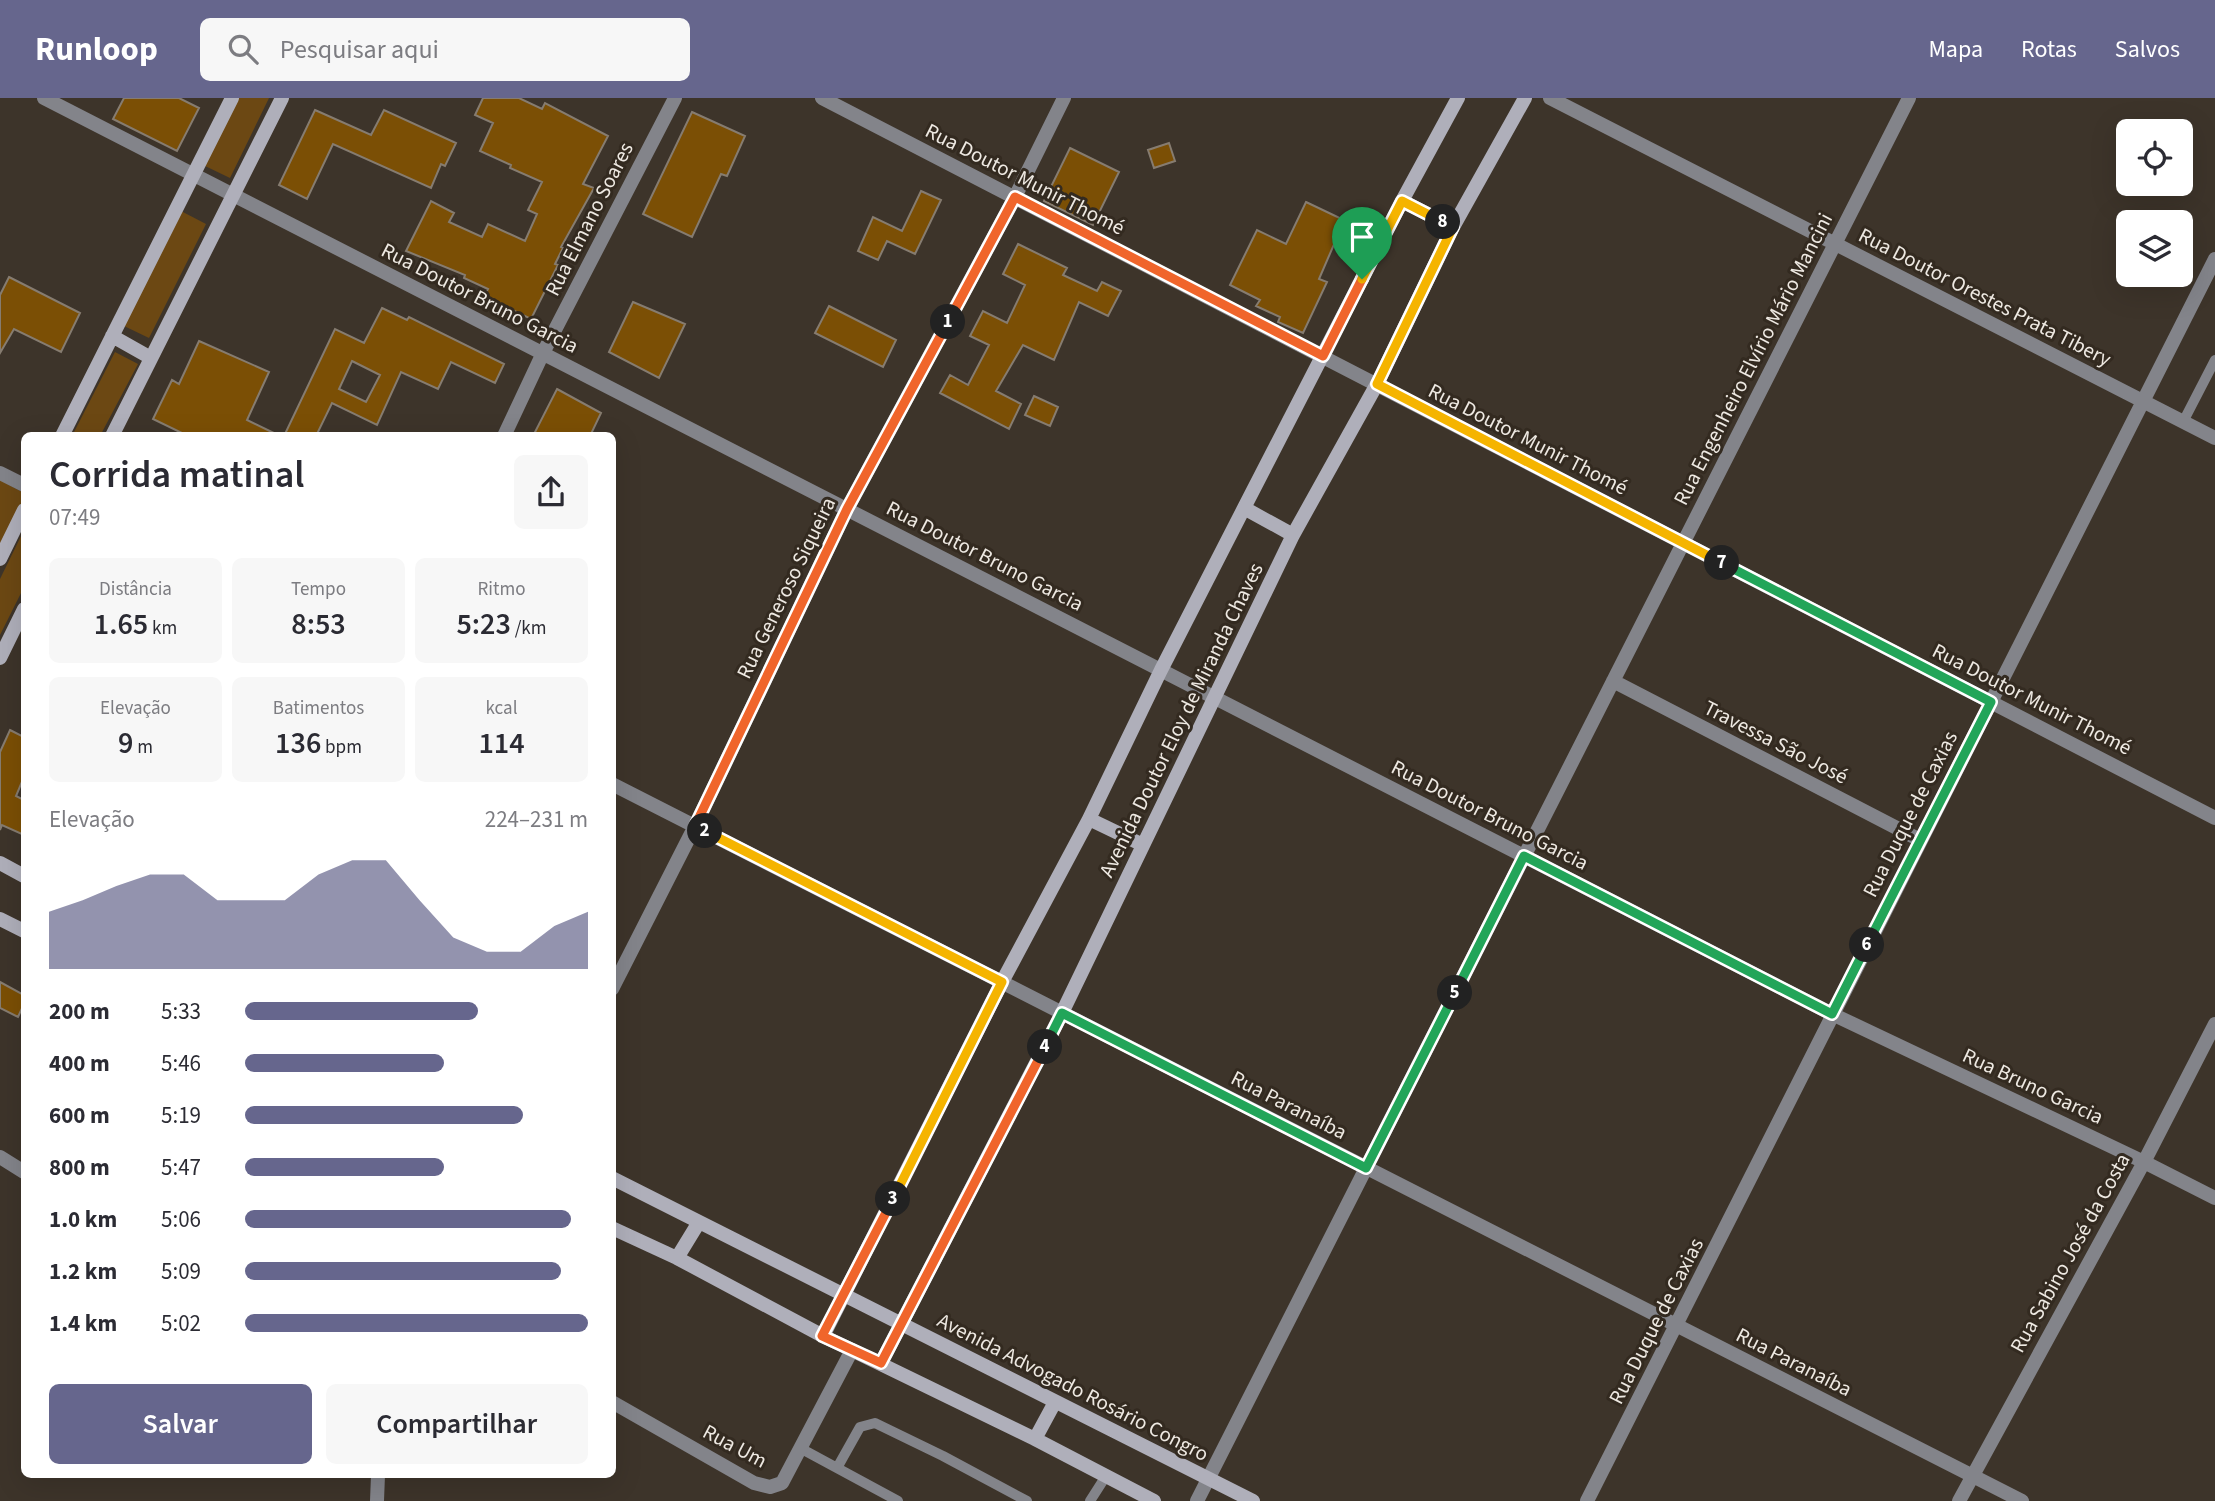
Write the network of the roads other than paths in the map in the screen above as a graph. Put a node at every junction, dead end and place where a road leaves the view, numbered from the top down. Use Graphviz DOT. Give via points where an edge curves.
graph roads {
  1 [pos="44,98"];
  2 [pos="232,98"];
  3 [pos="282,98"];
  4 [pos="676,98"];
  5 [pos="822,98"];
  6 [pos="1064,98"];
  7 [pos="1458,98"];
  8 [pos="1525,98"];
  9 [pos="1550,98"];
  10 [pos="1909,98"];
  11 [pos="194,175"];
  12 [pos="233,195"];
  13 [pos="1015,197"];
  14 [pos="1402,201"];
  15 [pos="1453,227"];
  16 [pos="1835,244"];
  17 [pos="2215,258"];
  18 [pos="112,336"];
  19 [pos="543,353"];
  20 [pos="1323,356"];
  21 [pos="151,358"];
  22 [pos="2215,360"];
  23 [pos="2211,378"];
  24 [pos="1377,384"];
  25 [pos="2143,401"];
  26 [pos="2183,422"];
  27 [pos="64,432"];
  28 [pos="114,432"];
  29 [pos="506,432"];
  30 [pos="2215,438"];
  31 [pos="0,473"];
  32 [pos="21,484"];
  33 [pos="1244,508"];
  34 [pos="847,509"];
  35 [pos="21,516"];
  36 [pos="1293,535"];
  37 [pos="1683,543"];
  38 [pos="0,559"];
  39 [pos="21,615"];
  40 [pos="0,658"];
  41 [pos="1161,670"];
  42 [pos="1613,681"];
  43 [pos="1214,698"];
  44 [pos="1991,702"];
  45 [pos="616,786"];
  46 [pos="2215,818"];
  47 [pos="1089,819"];
  48 [pos="695,826"];
  49 [pos="1920,840"];
  50 [pos="1143,845"];
  51 [pos="1524,856"];
  52 [pos="0,863"];
  53 [pos="21,874"];
  54 [pos="0,919"];
  55 [pos="21,930"];
  56 [pos="616,981"];
  57 [pos="1002,982"];
  58 [pos="1062,1013"];
  59 [pos="1832,1014"];
  60 [pos="2215,1024"];
  61 [pos="0,1157"];
  62 [pos="2144,1162"];
  63 [pos="1366,1168"];
  64 [pos="21,1170"];
  65 [pos="616,1180"];
  66 [pos="2215,1198"];
  67 [pos="699,1222"];
  68 [pos="616,1230"];
  69 [pos="677,1258"];
  70 [pos="845,1295"];
  71 [pos="901,1324"];
  72 [pos="1678,1326"];
  73 [pos="822,1336"];
  74 [pos="852,1350"];
  75 [pos="881,1363"];
  76 [pos="1055,1402"];
  77 [pos="616,1404"];
  78 [pos="1035,1439"];
  79 [pos="800,1448"];
  80 [pos="837,1468"];
  81 [pos="1106,1476"];
  82 [pos="1972,1476"];
  83 [pos="378,1478"];
  84 [pos="1209,1479"];
  85 [pos="377,1501"];
  86 [pos="898,1501"];
  87 [pos="1027,1501"];
  88 [pos="1090,1501"];
  89 [pos="1154,1501"];
  90 [pos="1197,1501"];
  91 [pos="1253,1501"];
  92 [pos="1587,1501"];
  93 [pos="1959,1501"];
  94 [pos="2022,1501"];
  1 -- 11 [label="street, Rua Doutor Bruno Garcia"];
  2 -- 11 [label="street"];
  3 -- 12 [label="street"];
  4 -- 19 [label="street, Rua Elmano Soares"];
  5 -- 13 [label="street, Rua Doutor Munir Thomé"];
  6 -- 13 [label="street, Rua Generoso Siqueira"];
  7 -- 14 [label="street, Avenida Doutor Eloy de Miranda Chaves"];
  8 -- 15 [label="street, Avenida Doutor Eloy de Miranda Chaves"];
  9 -- 16 [label="street, Rua Doutor Orestes Prata Tibery"];
  10 -- 16 [label="street, Rua Engenheiro Elvírio Mário Mancini"];
  11 -- 12 [label="street, Rua Doutor Bruno Garcia"];
  11 -- 18 [label="street"];
  12 -- 19 [label="street, Rua Doutor Bruno Garcia"];
  12 -- 21 [label="street"];
  13 -- 20 [label="street, Rua Doutor Munir Thomé"];
  13 -- 34 [label="street, Rua Generoso Siqueira"];
  14 -- 15 [label="street"];
  14 -- 20 [label="street, Avenida Doutor Eloy de Miranda Chaves"];
  15 -- 24 [label="street, Avenida Doutor Eloy de Miranda Chaves"];
  16 -- 25 [label="street, Rua Doutor Orestes Prata Tibery"];
  16 -- 37 [label="street, Rua Engenheiro Elvírio Mário Mancini"];
  17 -- 25 [label="street, Rua Duque de Caxias"];
  18 -- 21 [label="street"];
  18 -- 27 [label="street"];
  19 -- 29 [label="street, Rua Elmano Soares"];
  19 -- 34 [label="street, Rua Doutor Bruno Garcia"];
  20 -- 24 [label="street, Rua Doutor Munir Thomé"];
  20 -- 33 [label="street, Avenida Doutor Eloy de Miranda Chaves"];
  21 -- 28 [label="street"];
  22 -- 23 [label="lane"];
  23 -- 26 [label="lane"];
  24 -- 36 [label="street, Avenida Doutor Eloy de Miranda Chaves"];
  24 -- 37 [label="street, Rua Doutor Munir Thomé"];
  25 -- 26 [label="street, Rua Doutor Orestes Prata Tibery"];
  25 -- 44 [label="street, Rua Duque de Caxias"];
  26 -- 30 [label="street, Rua Doutor Orestes Prata Tibery"];
  31 -- 32 [label="street"];
  33 -- 36 [label="street"];
  33 -- 41 [label="street, Avenida Doutor Eloy de Miranda Chaves"];
  34 -- 41 [label="street, Rua Doutor Bruno Garcia"];
  34 -- 48 [label="street, Rua Generoso Siqueira"];
  35 -- 38 [label="street"];
  36 -- 43 [label="street, Avenida Doutor Eloy de Miranda Chaves"];
  37 -- 42 [label="street, Rua Engenheiro Elvírio Mário Mancini"];
  37 -- 44 [label="street, Rua Doutor Munir Thomé"];
  39 -- 40 [label="street"];
  41 -- 43 [label="street, Rua Doutor Bruno Garcia"];
  41 -- 47 [label="street, Avenida Doutor Eloy de Miranda Chaves"];
  42 -- 49 [label="street, Travessa São José"];
  42 -- 51 [label="street, Rua Engenheiro Elvírio Mário Mancini"];
  43 -- 50 [label="street, Avenida Doutor Eloy de Miranda Chaves"];
  43 -- 51 [label="street, Rua Doutor Bruno Garcia"];
  44 -- 46 [label="street, Rua Doutor Munir Thomé"];
  44 -- 49 [label="street, Rua Duque de Caxias"];
  45 -- 48 [label="street, Rua Paranaíba"];
  47 -- 50 [label="street"];
  47 -- 57 [label="street, Avenida Doutor Eloy de Miranda Chaves"];
  48 -- 56 [label="street, Rua Generoso Siqueira"];
  48 -- 57 [label="street, Rua Paranaíba"];
  49 -- 59 [label="street, Rua Duque de Caxias"];
  50 -- 58 [label="street, Avenida Doutor Eloy de Miranda Chaves"];
  51 -- 59 [label="street, Rua Doutor Bruno Garcia"];
  51 -- 63 [label="street, Rua Engenheiro Elvírio Mário Mancini"];
  52 -- 53 [label="street"];
  54 -- 55 [label="street"];
  57 -- 58 [label="street, Rua Paranaíba"];
  57 -- 70 [label="street, Avenida Doutor Eloy de Miranda Chaves"];
  58 -- 63 [label="street, Rua Paranaíba"];
  58 -- 71 [label="street, Avenida Doutor Eloy de Miranda Chaves"];
  59 -- 62 [label="street, Rua Bruno Garcia"];
  59 -- 72 [label="street, Rua Duque de Caxias"];
  60 -- 62 [label="street, Rua Sabino José da Costa"];
  61 -- 64 [label="street"];
  62 -- 66 [label="street, Rua Bruno Garcia"];
  62 -- 82 [label="street, Rua Sabino José da Costa"];
  63 -- 72 [label="street, Rua Paranaíba"];
  63 -- 84 [label="street, Rua Engenheiro Elvírio Mário Mancini"];
  65 -- 67 [label="street, Avenida Advogado Rosário Congro"];
  67 -- 69 [label="street"];
  67 -- 70 [label="street, Avenida Advogado Rosário Congro"];
  68 -- 69 [label="street"];
  69 -- 73 [label="street"];
  70 -- 71 [label="street, Avenida Advogado Rosário Congro"];
  70 -- 73 [label="street, Avenida Doutor Eloy de Miranda Chaves"];
  71 -- 75 [label="street, Avenida Doutor Eloy de Miranda Chaves"];
  71 -- 76 [label="street, Avenida Advogado Rosário Congro"];
  72 -- 82 [label="street, Rua Paranaíba"];
  72 -- 92 [label="street, Rua Duque de Caxias"];
  73 -- 74 [label="street"];
  74 -- 75 [label="street"];
  74 -- 79 [label="street, Rua Um"];
  75 -- 78 [label="street"];
  76 -- 78 [label="street"];
  76 -- 84 [label="street, Avenida Advogado Rosário Congro"];
  77 -- 79 [label="street, Rua Um" via="754,1483 770,1487 782,1483"];
  78 -- 81 [label="street"];
  79 -- 80 [label="lane"];
  80 -- 86 [label="lane"];
  80 -- 87 [label="lane" via="859,1427 875,1423"];
  81 -- 88 [label="lane"];
  81 -- 89 [label="street"];
  82 -- 93 [label="street, Rua Sabino José da Costa"];
  82 -- 94 [label="street, Rua Paranaíba"];
  83 -- 85 [label="street"];
  84 -- 90 [label="street, Rua Engenheiro Elvírio Mário Mancini"];
  84 -- 91 [label="street, Avenida Advogado Rosário Congro"];
}
